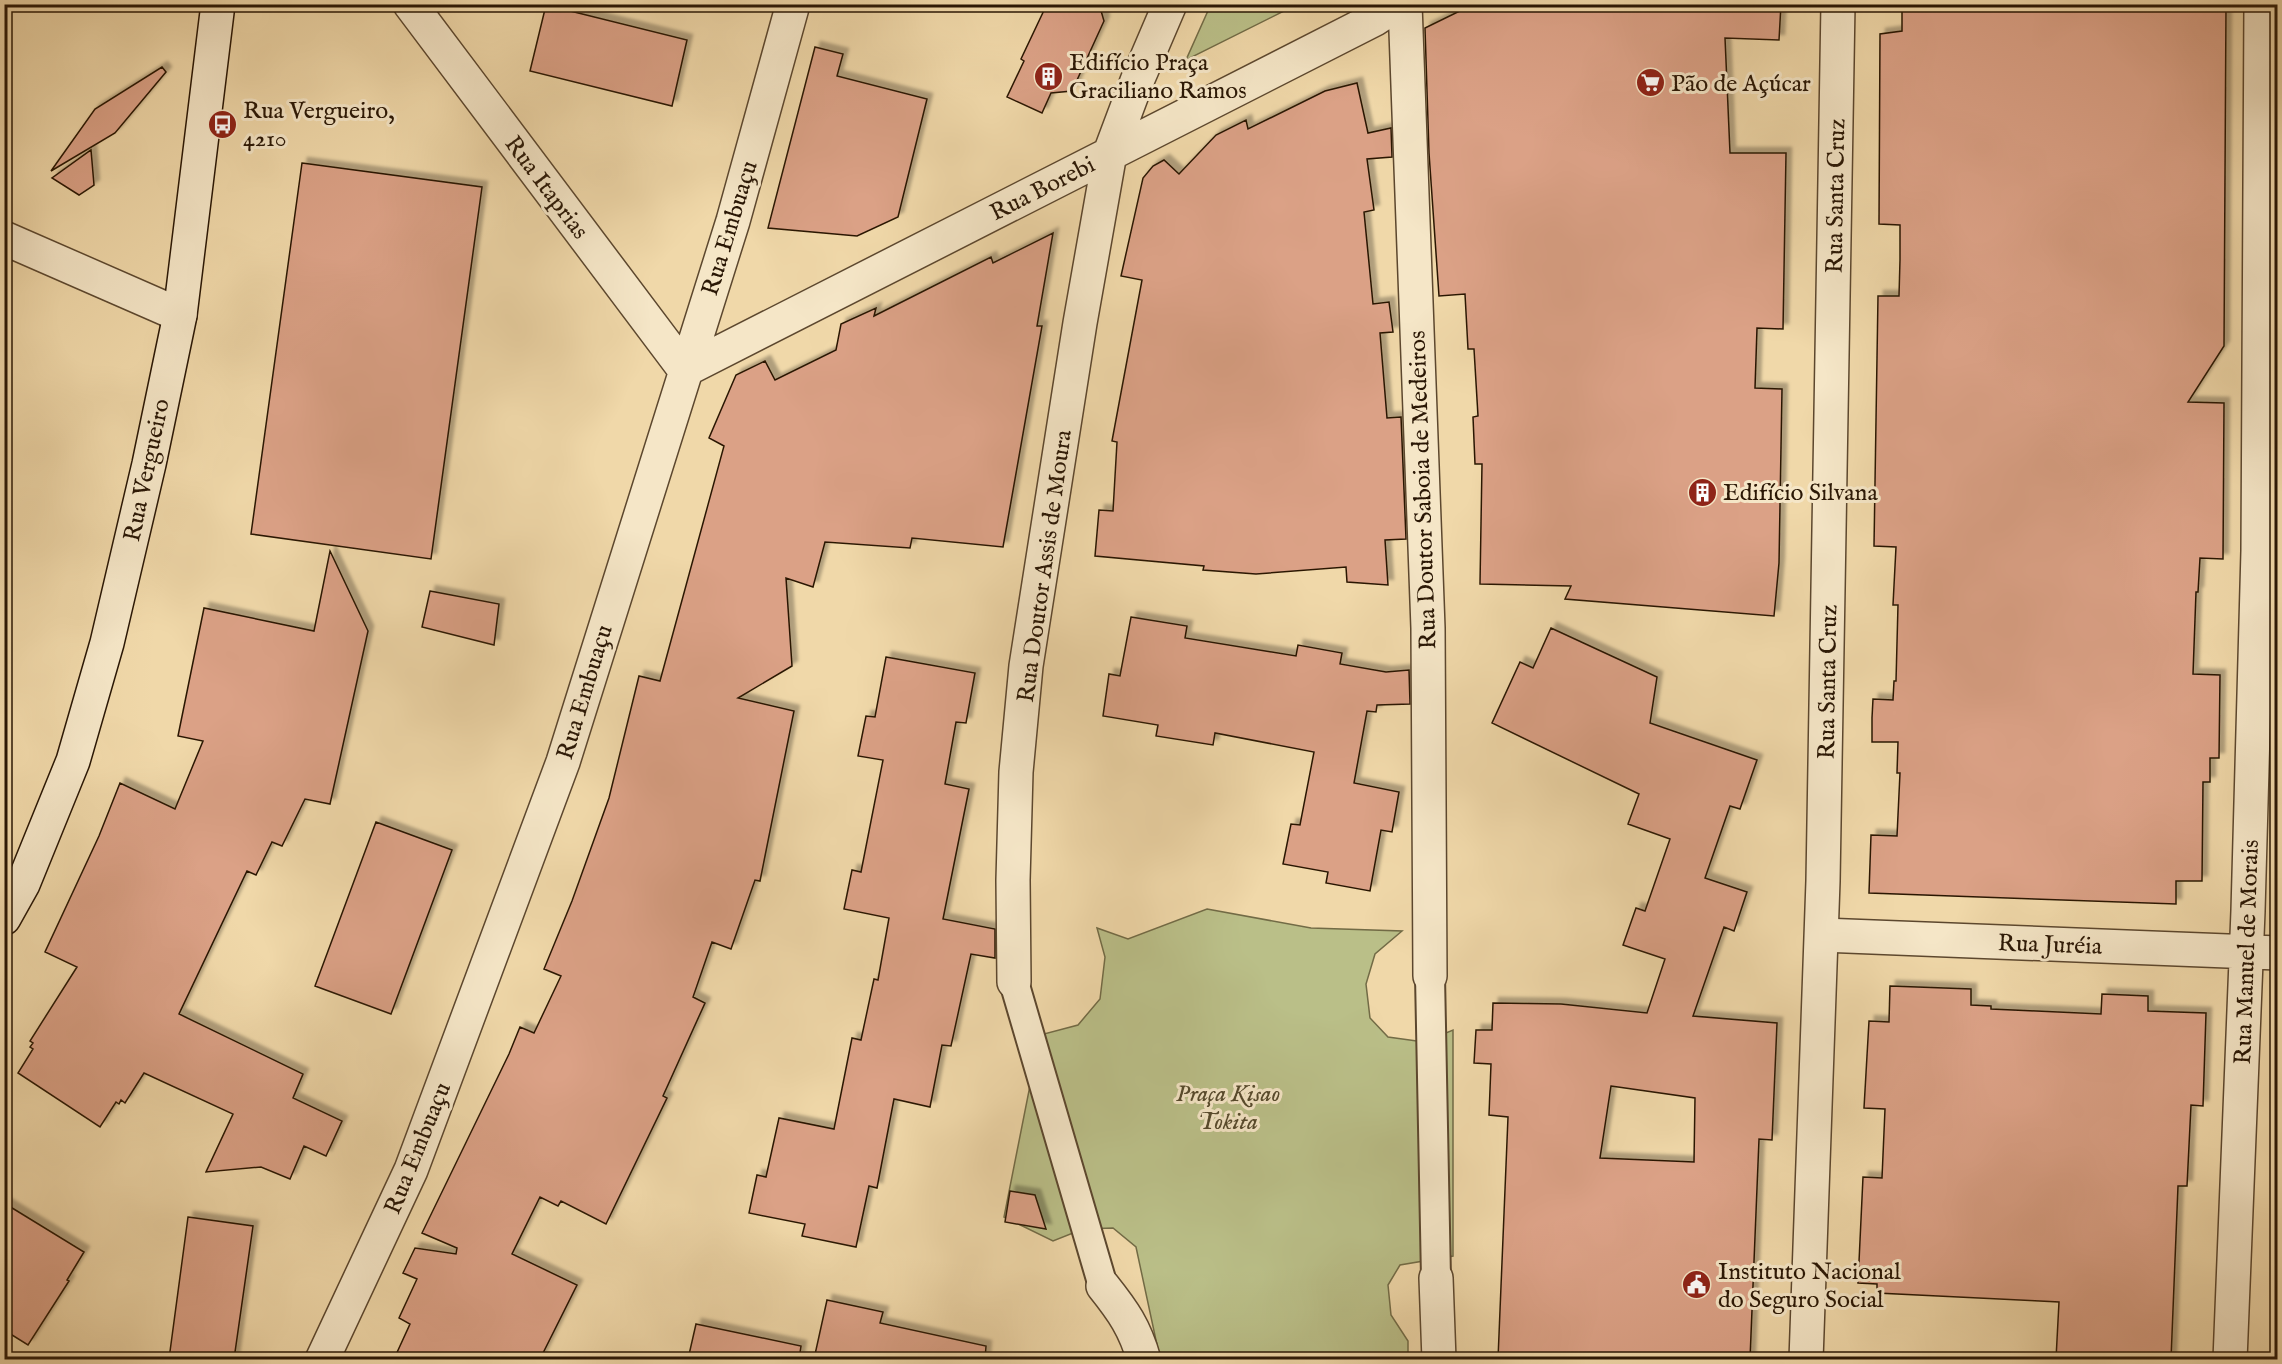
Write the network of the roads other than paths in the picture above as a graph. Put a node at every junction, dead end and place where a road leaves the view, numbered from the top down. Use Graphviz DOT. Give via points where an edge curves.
graph roads {
  1 [pos="218,4"];
  2 [pos="410,4"];
  3 [pos="793,4"];
  4 [pos="1170,4"];
  5 [pos="1398,4"];
  6 [pos="1405,4"];
  7 [pos="1838,4"];
  8 [pos="2261,4"];
  9 [pos="1110,153"];
  10 [pos="4,238"];
  11 [pos="180,315"];
  12 [pos="685,370"];
  13 [pos="2268,551"];
  14 [pos="4,918"];
  15 [pos="1822,935"];
  16 [pos="2262,952"];
  17 [pos="1430,976"];
  18 [pos="1014,982"];
  19 [pos="1436,1278"];
  20 [pos="1103,1286"];
  21 [pos="322,1359"];
  22 [pos="1144,1359"];
  23 [pos="1439,1359"];
  24 [pos="1806,1359"];
  25 [pos="2230,1359"];
  1 -- 11 [label="street, Rua Vergueiro"];
  2 -- 12 [label="street, Rua Itaprias"];
  3 -- 12 [label="street, Rua Embuaçu" via="733,221"];
  4 -- 9 [label="street, Rua Doutor Assis de Moura"];
  5 -- 9 [label="street, Rua Borebi"];
  6 -- 17 [label="street, Rua Doutor Saboia de Medeiros" via="1428,628"];
  7 -- 15 [label="street, Rua Santa Cruz"];
  8 -- 13 [label="street, Rua Manuel de Morais"];
  9 -- 12 [label="street, Rua Borebi"];
  9 -- 18 [label="street, Rua Doutor Assis de Moura" via="1026,666 1016,772"];
  10 -- 11 [label="street"];
  11 -- 14 [label="street, Rua Vergueiro" via="110,632 73,761 23,884"];
  12 -- 21 [label="street, Rua Embuaçu" via="563,762 411,1170"];
  13 -- 16 [label="street, Rua Manuel de Morais"];
  15 -- 16 [label="street, Rua Juréia"];
  15 -- 24 [label="street, Rua Santa Cruz"];
  16 -- 25 [label="street, Rua Manuel de Morais"];
  17 -- 19 [label="street"];
  18 -- 20 [label="street"];
  19 -- 23 [label="street"];
  20 -- 22 [label="street" via="1127,1316"];
}
